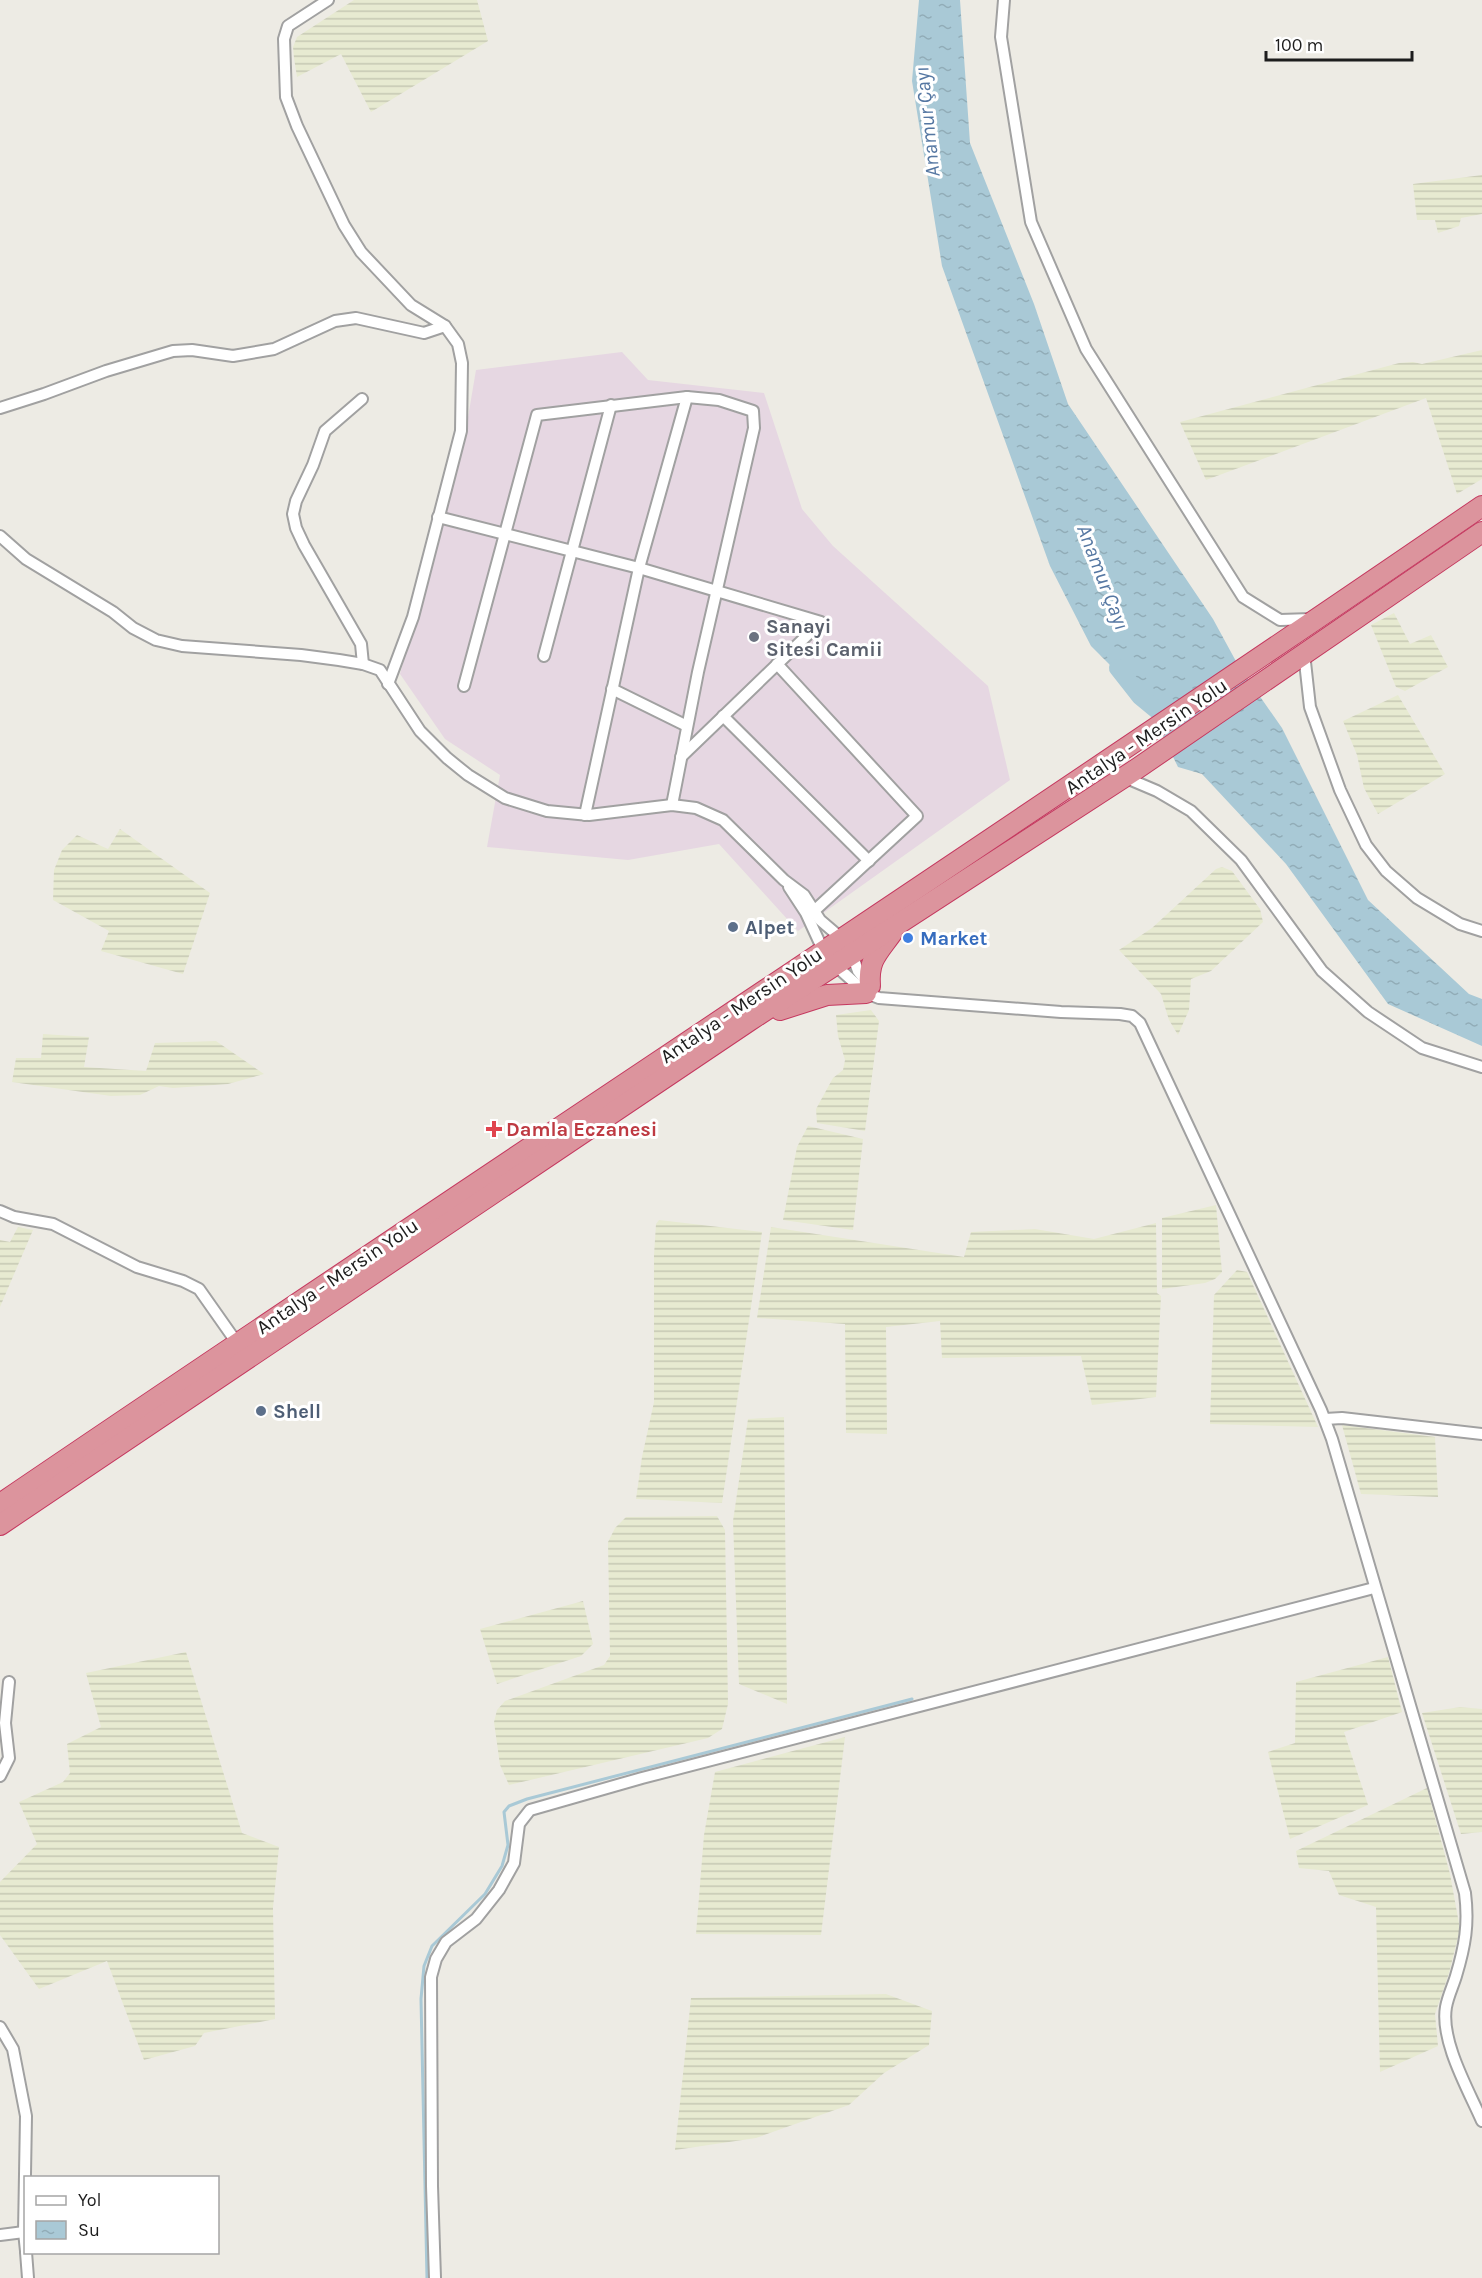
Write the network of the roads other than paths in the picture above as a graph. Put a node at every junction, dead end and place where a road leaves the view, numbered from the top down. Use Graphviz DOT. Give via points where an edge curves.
graph roads {
  1 [pos="328,0"];
  2 [pos="1004,0"];
  3 [pos="445,326"];
  4 [pos="687,397"];
  5 [pos="362,399"];
  6 [pos="611,405"];
  7 [pos="0,408"];
  8 [pos="1482,506"];
  9 [pos="438,517"];
  10 [pos="1482,532"];
  11 [pos="505,534"];
  12 [pos="1,538"];
  13 [pos="573,552"];
  14 [pos="639,568"];
  15 [pos="716,592"];
  16 [pos="1318,619"];
  17 [pos="544,656"];
  18 [pos="1300,656"];
  19 [pos="363,664"];
  20 [pos="777,664"];
  21 [pos="388,684"];
  22 [pos="464,686"];
  23 [pos="612,689"];
  24 [pos="723,716"];
  25 [pos="687,726"];
  26 [pos="681,757"];
  27 [pos="1129,773"];
  28 [pos="672,805"];
  29 [pos="585,815"];
  30 [pos="869,861"];
  31 [pos="784,880"];
  32 [pos="814,911"];
  33 [pos="900,923"];
  34 [pos="1482,932"];
  35 [pos="847,946"];
  36 [pos="829,958"];
  37 [pos="872,993"];
  38 [pos="749,1021"];
  39 [pos="1482,1067"];
  40 [pos="0,1211"];
  41 [pos="237,1343"];
  42 [pos="1325,1419"];
  43 [pos="1482,1434"];
  44 [pos="0,1504"];
  45 [pos="0,1525"];
  46 [pos="1374,1588"];
  47 [pos="9,1682"];
  48 [pos="0,1776"];
  49 [pos="0,2028"];
  50 [pos="1482,2121"];
  51 [pos="25,2176"];
  52 [pos="24,2232"];
  53 [pos="0,2235"];
  54 [pos="26,2254"];
  55 [pos="28,2278"];
  56 [pos="435,2278"];
  1 -- 3 [label="street" via="288,26 284,39 286,97 344,225 361,252 411,305"];
  2 -- 16 [label="street" via="1001,37 1031,222 1086,349 1243,597 1281,620"];
  3 -- 7 [label="street" via="424,333 356,318 335,321 274,349 233,356 173,351"];
  3 -- 9 [label="street" via="458,344 462,363 461,431"];
  4 -- 6 [label="street"];
  4 -- 14 [label="street"];
  4 -- 15 [label="street" via="718,400 753,411 754,428"];
  5 -- 19 [label="street" via="325,431 293,514 304,545 361,644"];
  6 -- 11 [label="street" via="537,415"];
  6 -- 13 [label="street"];
  8 -- 16 [label="highway, Antalya - Mersin Yolu"];
  9 -- 11 [label="street"];
  9 -- 21 [label="street" via="412,617"];
  10 -- 18 [label="highway, Antalya - Mersin Yolu"];
  11 -- 13 [label="street"];
  11 -- 22 [label="street"];
  12 -- 19 [label="street" via="26,559 156,639 182,646"];
  13 -- 14 [label="street"];
  13 -- 17 [label="street"];
  14 -- 15 [label="street"];
  14 -- 23 [label="street"];
  15 -- 20 [label="street" via="821,622"];
  15 -- 25 [label="street"];
  16 -- 35 [label="highway, Antalya - Mersin Yolu"];
  18 -- 27 [label="highway, Antalya - Mersin Yolu"];
  18 -- 34 [label="street" via="1310,707 1340,790 1366,845 1386,871 1417,898 1460,924"];
  19 -- 21 [label="street" via="380,670"];
  20 -- 24 [label="street"];
  20 -- 30 [label="street" via="917,816"];
  21 -- 29 [label="street" via="420,731 468,775 505,798 547,811"];
  23 -- 25 [label="street"];
  23 -- 29 [label="street"];
  24 -- 26 [label="street"];
  24 -- 30 [label="street"];
  25 -- 26 [label="street"];
  26 -- 28 [label="street"];
  27 -- 33 [label="highway, Antalya - Mersin Yolu"];
  27 -- 39 [label="street" via="1191,811 1241,860 1322,971 1368,1012 1422,1048"];
  28 -- 29 [label="street"];
  28 -- 31 [label="street" via="696,808 723,820"];
  30 -- 32 [label="street"];
  31 -- 32 [label="street" via="804,895"];
  31 -- 36 [label="street"];
  32 -- 35 [label="street"];
  33 -- 35 [label="highway, Antalya - Mersin Yolu"];
  33 -- 37 [label="highway" via="869,969"];
  35 -- 36 [label="highway, Antalya - Mersin Yolu"];
  35 -- 37 [label="street"];
  36 -- 37 [label="street"];
  36 -- 38 [label="highway, Antalya - Mersin Yolu"];
  36 -- 41 [label="highway, Antalya - Mersin Yolu"];
  37 -- 38 [label="highway" via="813,998"];
  37 -- 42 [label="street" via="1120,1014 1132,1016 1140,1023"];
  38 -- 45 [label="highway, Antalya - Mersin Yolu"];
  40 -- 41 [label="street" via="53,1224 137,1267 199,1289"];
  41 -- 44 [label="highway, Antalya - Mersin Yolu"];
  42 -- 43 [label="street"];
  42 -- 46 [label="street"];
  46 -- 50 [label="street" via="1465,1893 1467,1936 1446,2007 1446,2022 1458,2067"];
  46 -- 56 [label="street" via="530,1810 519,1824 514,1863 499,1890 476,1919 446,1942 432,1977"];
  47 -- 48 [label="street" via="5,1723 9,1758"];
  49 -- 51 [label="street" via="13,2049 26,2116"];
  52 -- 53 [label="street"];
  54 -- 55 [label="street"];
}
